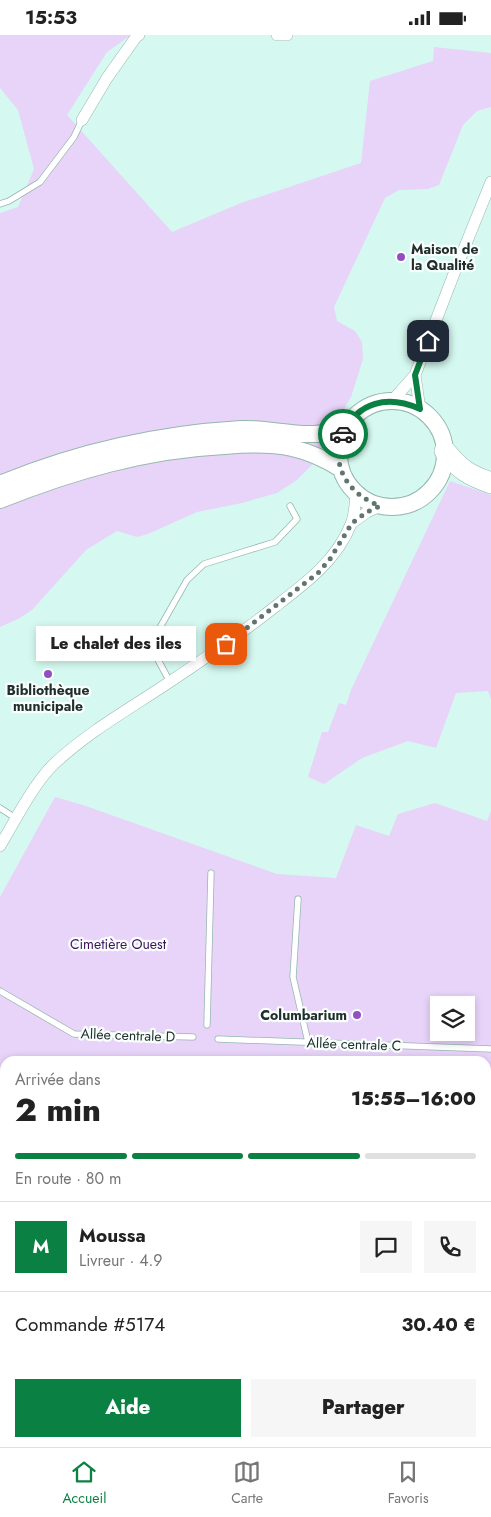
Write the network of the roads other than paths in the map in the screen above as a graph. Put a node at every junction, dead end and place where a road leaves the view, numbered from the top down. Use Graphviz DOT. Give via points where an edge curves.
graph roads {
  1 [pos="139,35"];
  2 [pos="277,35"];
  3 [pos="287,35"];
  4 [pos="82,121"];
  5 [pos="491,182"];
  6 [pos="0,204"];
  7 [pos="415,375"];
  8 [pos="392,401"];
  9 [pos="420,409"];
  10 [pos="347,426"];
  11 [pos="445,451"];
  12 [pos="341,469"];
  13 [pos="491,483"];
  14 [pos="0,484"];
  15 [pos="356,494"];
  16 [pos="0,500"];
  17 [pos="290,506"];
  18 [pos="380,506"];
  19 [pos="352,523"];
  20 [pos="170,682"];
  21 [pos="0,808"];
  22 [pos="16,819"];
  23 [pos="0,846"];
  24 [pos="211,873"];
  25 [pos="298,899"];
  26 [pos="0,991"];
  27 [pos="207,1025"];
  28 [pos="193,1037"];
  29 [pos="218,1039"];
  30 [pos="308,1042"];
  31 [pos="491,1049"];
  1 -- 4 [label="street" via="107,78"];
  2 -- 3 [label="street"];
  4 -- 6 [label="lane" via="40,182"];
  5 -- 7 [label="street"];
  7 -- 8 [label="street"];
  7 -- 9 [label="street"];
  8 -- 9 [label="main road"];
  8 -- 10 [label="main road" via="366,408"];
  9 -- 11 [label="main road" via="438,427"];
  10 -- 12 [label="main road" via="341,439"];
  10 -- 14 [label="main road" via="315,434 244,429 154,438 64,460"];
  11 -- 13 [label="highway" via="465,472"];
  11 -- 18 [label="main road" via="441,476 426,495 404,506"];
  12 -- 15 [label="main road"];
  12 -- 16 [label="main road" via="290,447 195,447 115,461 68,474"];
  15 -- 18 [label="main road"];
  15 -- 19 [label="street"];
  17 -- 20 [label="lane" via="297,519 275,542 204,564 187,580 150,645"];
  18 -- 19 [label="street"];
  19 -- 20 [label="street" via="318,573 240,634"];
  20 -- 22 [label="street" via="106,722 52,765"];
  21 -- 22 [label="lane"];
  22 -- 23 [label="street"];
  24 -- 27 [label="lane"];
  25 -- 30 [label="lane" via="293,977"];
  26 -- 28 [label="lane, Allée centrale D" via="74,1034"];
  29 -- 30 [label="lane, Allée centrale C"];
  30 -- 31 [label="lane, Allée centrale C"];
}
